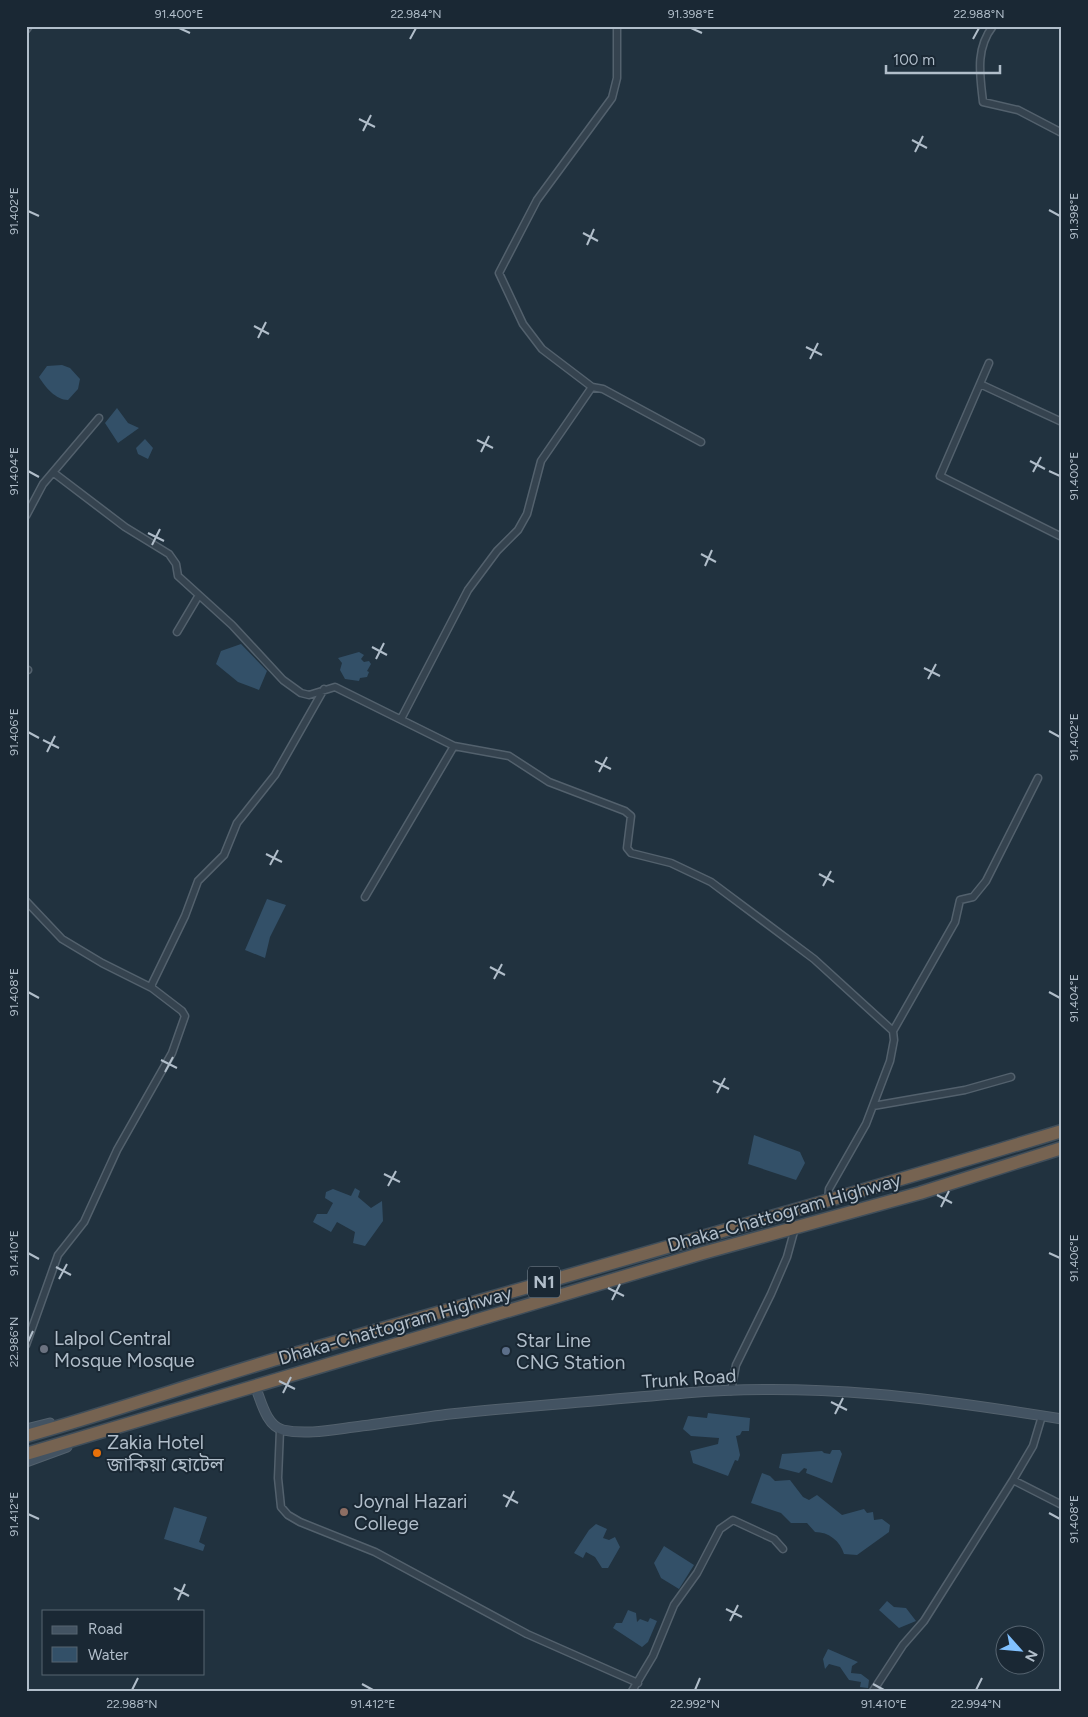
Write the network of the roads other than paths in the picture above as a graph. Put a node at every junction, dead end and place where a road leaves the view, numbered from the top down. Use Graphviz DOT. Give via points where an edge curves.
graph roads {
  1 [pos="29,26"];
  2 [pos="617,26"];
  3 [pos="993,26"];
  4 [pos="26,30"];
  5 [pos="1062,133"];
  6 [pos="989,363"];
  7 [pos="980,384"];
  8 [pos="592,387"];
  9 [pos="99,418"];
  10 [pos="1062,422"];
  11 [pos="701,442"];
  12 [pos="54,473"];
  13 [pos="26,516"];
  14 [pos="1062,537"];
  15 [pos="199,595"];
  16 [pos="177,632"];
  17 [pos="324,689"];
  18 [pos="401,719"];
  19 [pos="454,746"];
  20 [pos="1038,778"];
  21 [pos="365,897"];
  22 [pos="26,902"];
  23 [pos="152,988"];
  24 [pos="892,1031"];
  25 [pos="1011,1077"];
  26 [pos="872,1106"];
  27 [pos="1062,1131"];
  28 [pos="1062,1148"];
  29 [pos="828,1200"];
  30 [pos="795,1228"];
  31 [pos="377,1331"];
  32 [pos="349,1339"];
  33 [pos="26,1345"];
  34 [pos="383,1348"];
  35 [pos="353,1357"];
  36 [pos="203,1381"];
  37 [pos="254,1386"];
  38 [pos="731,1391"];
  39 [pos="207,1399"];
  40 [pos="1042,1416"];
  41 [pos="1062,1419"];
  42 [pos="78,1421"];
  43 [pos="26,1429"];
  44 [pos="280,1430"];
  45 [pos="26,1436"];
  46 [pos="79,1438"];
  47 [pos="26,1454"];
  48 [pos="26,1462"];
  49 [pos="1012,1480"];
  50 [pos="1062,1505"];
  51 [pos="782,1549"];
  52 [pos="638,1683"];
  53 [pos="632,1691"];
  54 [pos="873,1691"];
  1 -- 4 [label="street"];
  2 -- 8 [label="street" via="617,78 612,98 537,200 499,273 523,324 542,349"];
  3 -- 5 [label="street" via="983,42 979,66 983,102 1018,110"];
  6 -- 7 [label="street"];
  7 -- 10 [label="street"];
  7 -- 14 [label="street" via="940,476"];
  8 -- 11 [label="street" via="604,389"];
  8 -- 18 [label="street" via="541,461 527,514 518,530 468,590"];
  9 -- 12 [label="street"];
  12 -- 13 [label="street" via="43,484"];
  12 -- 15 [label="street" via="125,527 169,554 176,564 178,576"];
  15 -- 16 [label="street"];
  15 -- 17 [label="street" via="289,684 308,695"];
  17 -- 18 [label="street" via="335,687"];
  17 -- 23 [label="street" via="275,775 237,823 224,855 198,881 186,916"];
  18 -- 19 [label="street"];
  19 -- 21 [label="street"];
  19 -- 24 [label="street" via="509,756 549,782 625,811 631,816 627,848 631,853 671,863 711,882 814,959"];
  20 -- 24 [label="street" via="986,881 973,897 960,900 955,922"];
  22 -- 23 [label="street" via="62,939"];
  23 -- 33 [label="street" via="186,1016 172,1053 117,1150 84,1222 58,1255"];
  24 -- 26 [label="street" via="894,1040 890,1062"];
  25 -- 26 [label="street" via="965,1090"];
  26 -- 29 [label="street" via="866,1124 829,1189"];
  27 -- 29 [label="highway, Dhaka-Chattogram Highway / N1"];
  28 -- 30 [label="highway, Dhaka-Chattogram Highway / N1"];
  29 -- 31 [label="highway, Dhaka-Chattogram Highway / N1" via="721,1234"];
  30 -- 34 [label="highway, Dhaka-Chattogram Highway / N1"];
  30 -- 38 [label="street" via="787,1257 736,1365"];
  31 -- 32 [label="highway, Dhaka-Chattogram Highway / N1"];
  31 -- 34 [label="highway" via="373,1343"];
  32 -- 35 [label="highway" via="358,1341 360,1346 360,1352"];
  32 -- 36 [label="highway, Dhaka-Chattogram Highway / N1"];
  34 -- 35 [label="highway, Dhaka-Chattogram Highway / N1"];
  35 -- 37 [label="highway, Dhaka-Chattogram Highway / N1"];
  36 -- 39 [label="highway"];
  36 -- 42 [label="highway, Dhaka-Chattogram Highway / N1"];
  37 -- 39 [label="highway, Dhaka-Chattogram Highway / N1"];
  37 -- 44 [label="main road" via="272,1426"];
  38 -- 40 [label="main road, Trunk Road" via="797,1389 877,1393"];
  38 -- 44 [label="main road, Trunk Road" via="450,1414 326,1431"];
  39 -- 46 [label="highway, Dhaka-Chattogram Highway / N1"];
  40 -- 41 [label="main road, Trunk Road"];
  40 -- 49 [label="street" via="1033,1446"];
  42 -- 43 [label="main road" via="60,1421"];
  42 -- 45 [label="highway, Dhaka-Chattogram Highway / N1"];
  44 -- 52 [label="street" via="278,1478 281,1507 288,1515 375,1552 527,1634"];
  46 -- 47 [label="highway, Dhaka-Chattogram Highway / N1"];
  46 -- 48 [label="main road" via="64,1449"];
  49 -- 50 [label="street"];
  49 -- 54 [label="street" via="924,1621 903,1645"];
  51 -- 52 [label="street" via="774,1539 733,1520 720,1529 697,1573 674,1605"];
  52 -- 53 [label="street"];
}
